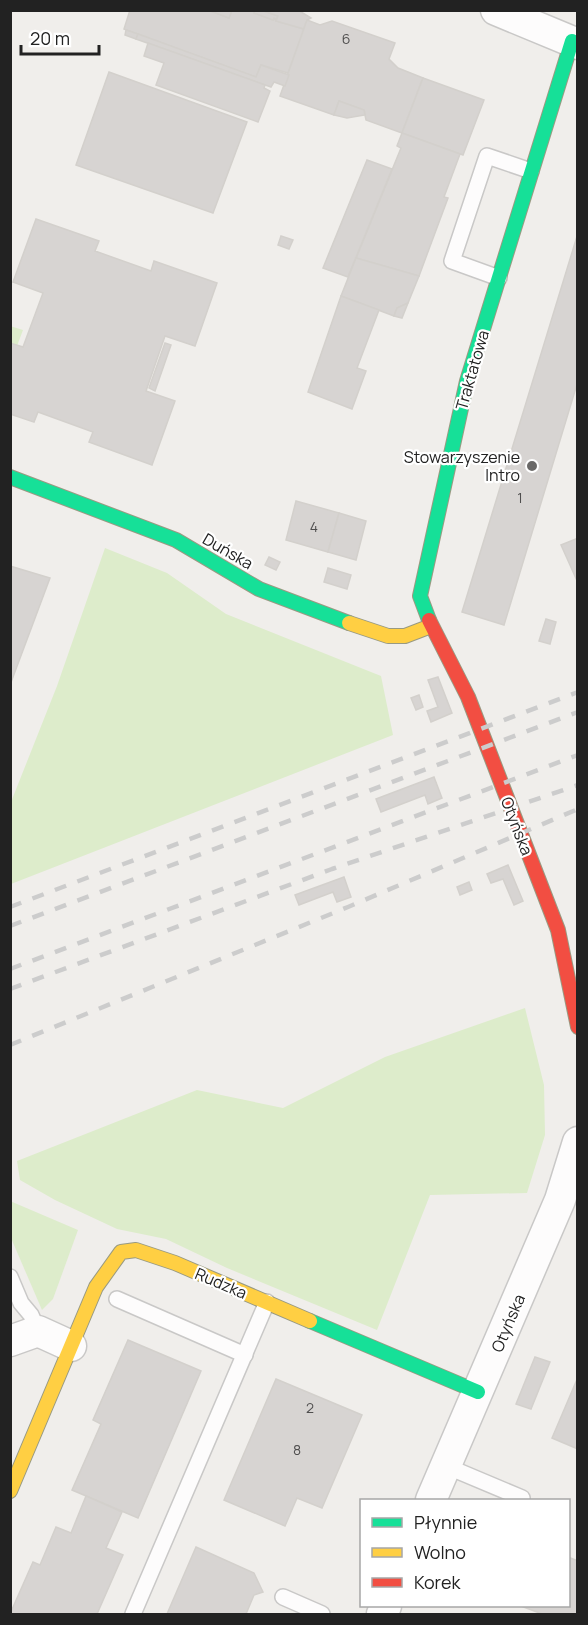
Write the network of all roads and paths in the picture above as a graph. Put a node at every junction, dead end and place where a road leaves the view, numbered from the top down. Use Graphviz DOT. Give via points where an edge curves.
graph roads {
  1 [pos="497,11"];
  2 [pos="575,43"];
  3 [pos="531,171"];
  4 [pos="499,278"];
  5 [pos="10,477"];
  6 [pos="431,626"];
  7 [pos="468,697"];
  8 [pos="578,1027"];
  9 [pos="578,1142"];
  10 [pos="10,1277"];
  11 [pos="117,1299"];
  12 [pos="267,1302"];
  13 [pos="16,1305"];
  14 [pos="24,1336"];
  15 [pos="71,1346"];
  16 [pos="245,1355"];
  17 [pos="478,1392"];
  18 [pos="446,1466"];
  19 [pos="10,1491"];
  20 [pos="522,1498"];
  21 [pos="431,1499"];
  22 [pos="283,1597"];
  23 [pos="133,1614"];
  24 [pos="322,1614"];
  1 -- 2 [label="street"];
  2 -- 3 [label="street, Traktatowa"];
  3 -- 4 [label="street, Traktatowa"];
  3 -- 4 [label="lane" via="487,156 452,261"];
  4 -- 6 [label="street, Traktatowa" via="467,381 420,596"];
  5 -- 6 [label="street, Duńska" via="176,540 259,589 363,628 388,636 405,636"];
  6 -- 7 [label="street, Traktatowa"];
  7 -- 8 [label="street, Otyńska" via="558,930"];
  9 -- 17 [label="street, Otyńska" via="560,1200"];
  10 -- 13 [label="lane"];
  11 -- 16 [label="lane"];
  12 -- 15 [label="street, Rudzka" via="175,1263 136,1250 121,1252 96,1287"];
  12 -- 16 [label="lane"];
  12 -- 17 [label="street, Rudzka"];
  13 -- 14 [label="lane" via="31,1315"];
  14 -- 15 [label="street"];
  15 -- 19 [label="street, Rudzka"];
  16 -- 23 [label="lane"];
  17 -- 18 [label="street, Otyńska"];
  18 -- 20 [label="lane"];
  18 -- 21 [label="street, Otyńska"];
  22 -- 24 [label="lane"];
}
